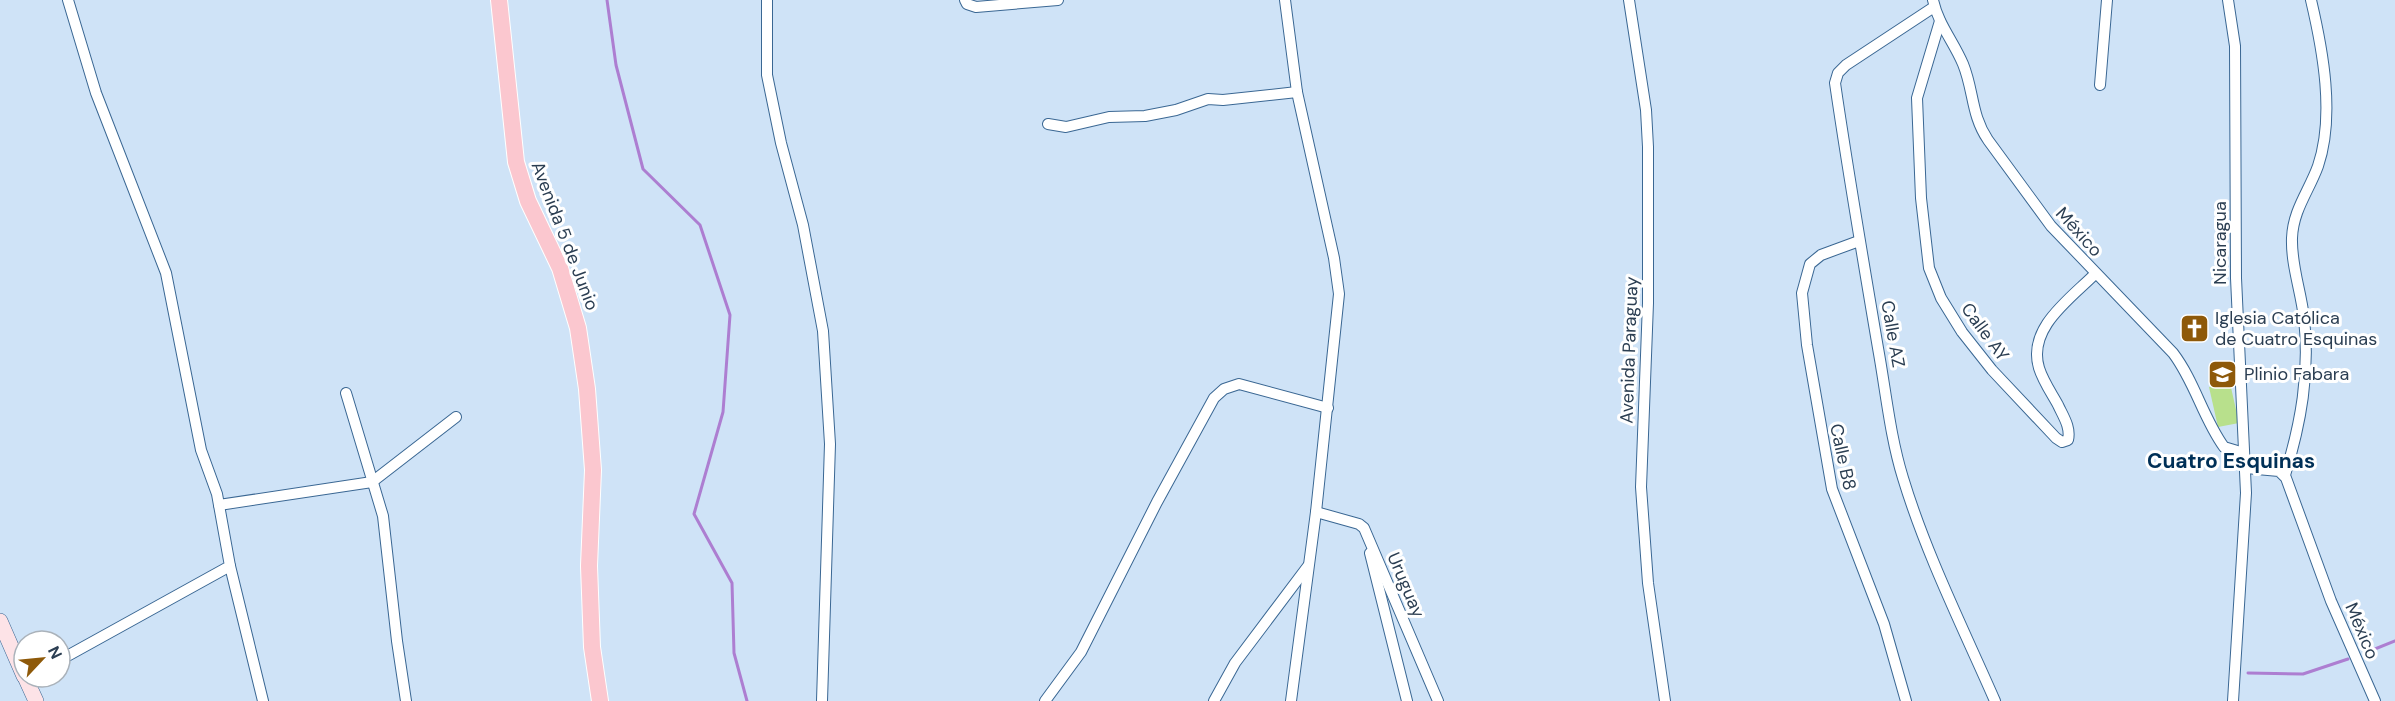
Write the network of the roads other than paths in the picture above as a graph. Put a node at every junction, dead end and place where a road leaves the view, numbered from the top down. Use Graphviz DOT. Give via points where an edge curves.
graph roads {
  1 [pos="68,0"];
  2 [pos="500,0"];
  3 [pos="767,0"];
  4 [pos="965,0"];
  5 [pos="1058,0"];
  6 [pos="1285,0"];
  7 [pos="1629,0"];
  8 [pos="2107,0"];
  9 [pos="2228,0"];
  10 [pos="2311,0"];
  11 [pos="1934,4"];
  12 [pos="1940,21"];
  13 [pos="2100,85"];
  14 [pos="1297,92"];
  15 [pos="1048,124"];
  16 [pos="1859,241"];
  17 [pos="2095,274"];
  18 [pos="346,393"];
  19 [pos="1328,408"];
  20 [pos="456,417"];
  21 [pos="2244,453"];
  22 [pos="2246,468"];
  23 [pos="2285,475"];
  24 [pos="372,482"];
  25 [pos="219,505"];
  26 [pos="1316,512"];
  27 [pos="1367,535"];
  28 [pos="230,566"];
  29 [pos="1308,566"];
  30 [pos="0,621"];
  31 [pos="12,647"];
  32 [pos="72,653"];
  33 [pos="263,701"];
  34 [pos="406,701"];
  35 [pos="600,701"];
  36 [pos="822,701"];
  37 [pos="1045,701"];
  38 [pos="1214,701"];
  39 [pos="1291,701"];
  40 [pos="1407,701"];
  41 [pos="1438,701"];
  42 [pos="1665,701"];
  43 [pos="1906,701"];
  44 [pos="1995,701"];
  45 [pos="2233,701"];
  46 [pos="2375,701"];
  1 -- 25 [label="street" via="96,93 166,273 201,450"];
  2 -- 35 [label="main road, Avenida 5 de Junio" via="516,162 528,201 560,268 578,328 587,389 593,470 589,566 592,647"];
  3 -- 36 [label="street" via="767,75 803,225 823,331 830,444"];
  4 -- 5 [label="street" via="976,7"];
  6 -- 14 [label="street"];
  7 -- 42 [label="street, Avenida Paraguay" via="1648,147 1648,303 1641,487 1648,583"];
  8 -- 13 [label="street"];
  9 -- 21 [label="street, Nicaragua" via="2235,46 2236,278"];
  10 -- 23 [label="street" via="2328,114 2318,166 2292,228 2306,356 2301,421"];
  11 -- 12 [label="street, México"];
  11 -- 16 [label="street, Calle AZ" via="1838,72 1835,83"];
  12 -- 17 [label="street, México" via="1964,65 1980,128 2051,226"];
  12 -- 17 [label="street, Calle AY" via="1917,98 1921,198 1929,268 1941,298 1962,332 1992,370 2062,442 2068,440 2068,426 2039,369 2036,350 2048,320"];
  14 -- 15 [label="street" via="1208,99 1145,116 1109,117 1066,126"];
  14 -- 19 [label="street" via="1339,294"];
  16 -- 43 [label="street, Calle B8" via="1821,255 1810,264 1802,293 1807,345 1832,489 1884,624"];
  16 -- 44 [label="street, Calle AZ" via="1892,438 1903,479"];
  17 -- 21 [label="street, México" via="2173,353 2224,447"];
  18 -- 24 [label="street"];
  19 -- 26 [label="street"];
  19 -- 37 [label="street" via="1239,384 1214,398 1080,652"];
  20 -- 24 [label="street"];
  21 -- 22 [label="street, Nicaragua"];
  22 -- 23 [label="street"];
  22 -- 45 [label="street, Nicaragua"];
  23 -- 46 [label="street, México" via="2331,601"];
  24 -- 25 [label="street"];
  24 -- 34 [label="street" via="383,516"];
  25 -- 28 [label="street"];
  26 -- 27 [label="street" via="1359,524"];
  26 -- 29 [label="street"];
  27 -- 40 [label="street"];
  27 -- 41 [label="street, Uruguay"];
  28 -- 32 [label="street"];
  28 -- 33 [label="street"];
  29 -- 38 [label="street" via="1235,663"];
  29 -- 39 [label="street"];
  30 -- 31 [label="street"];
}
